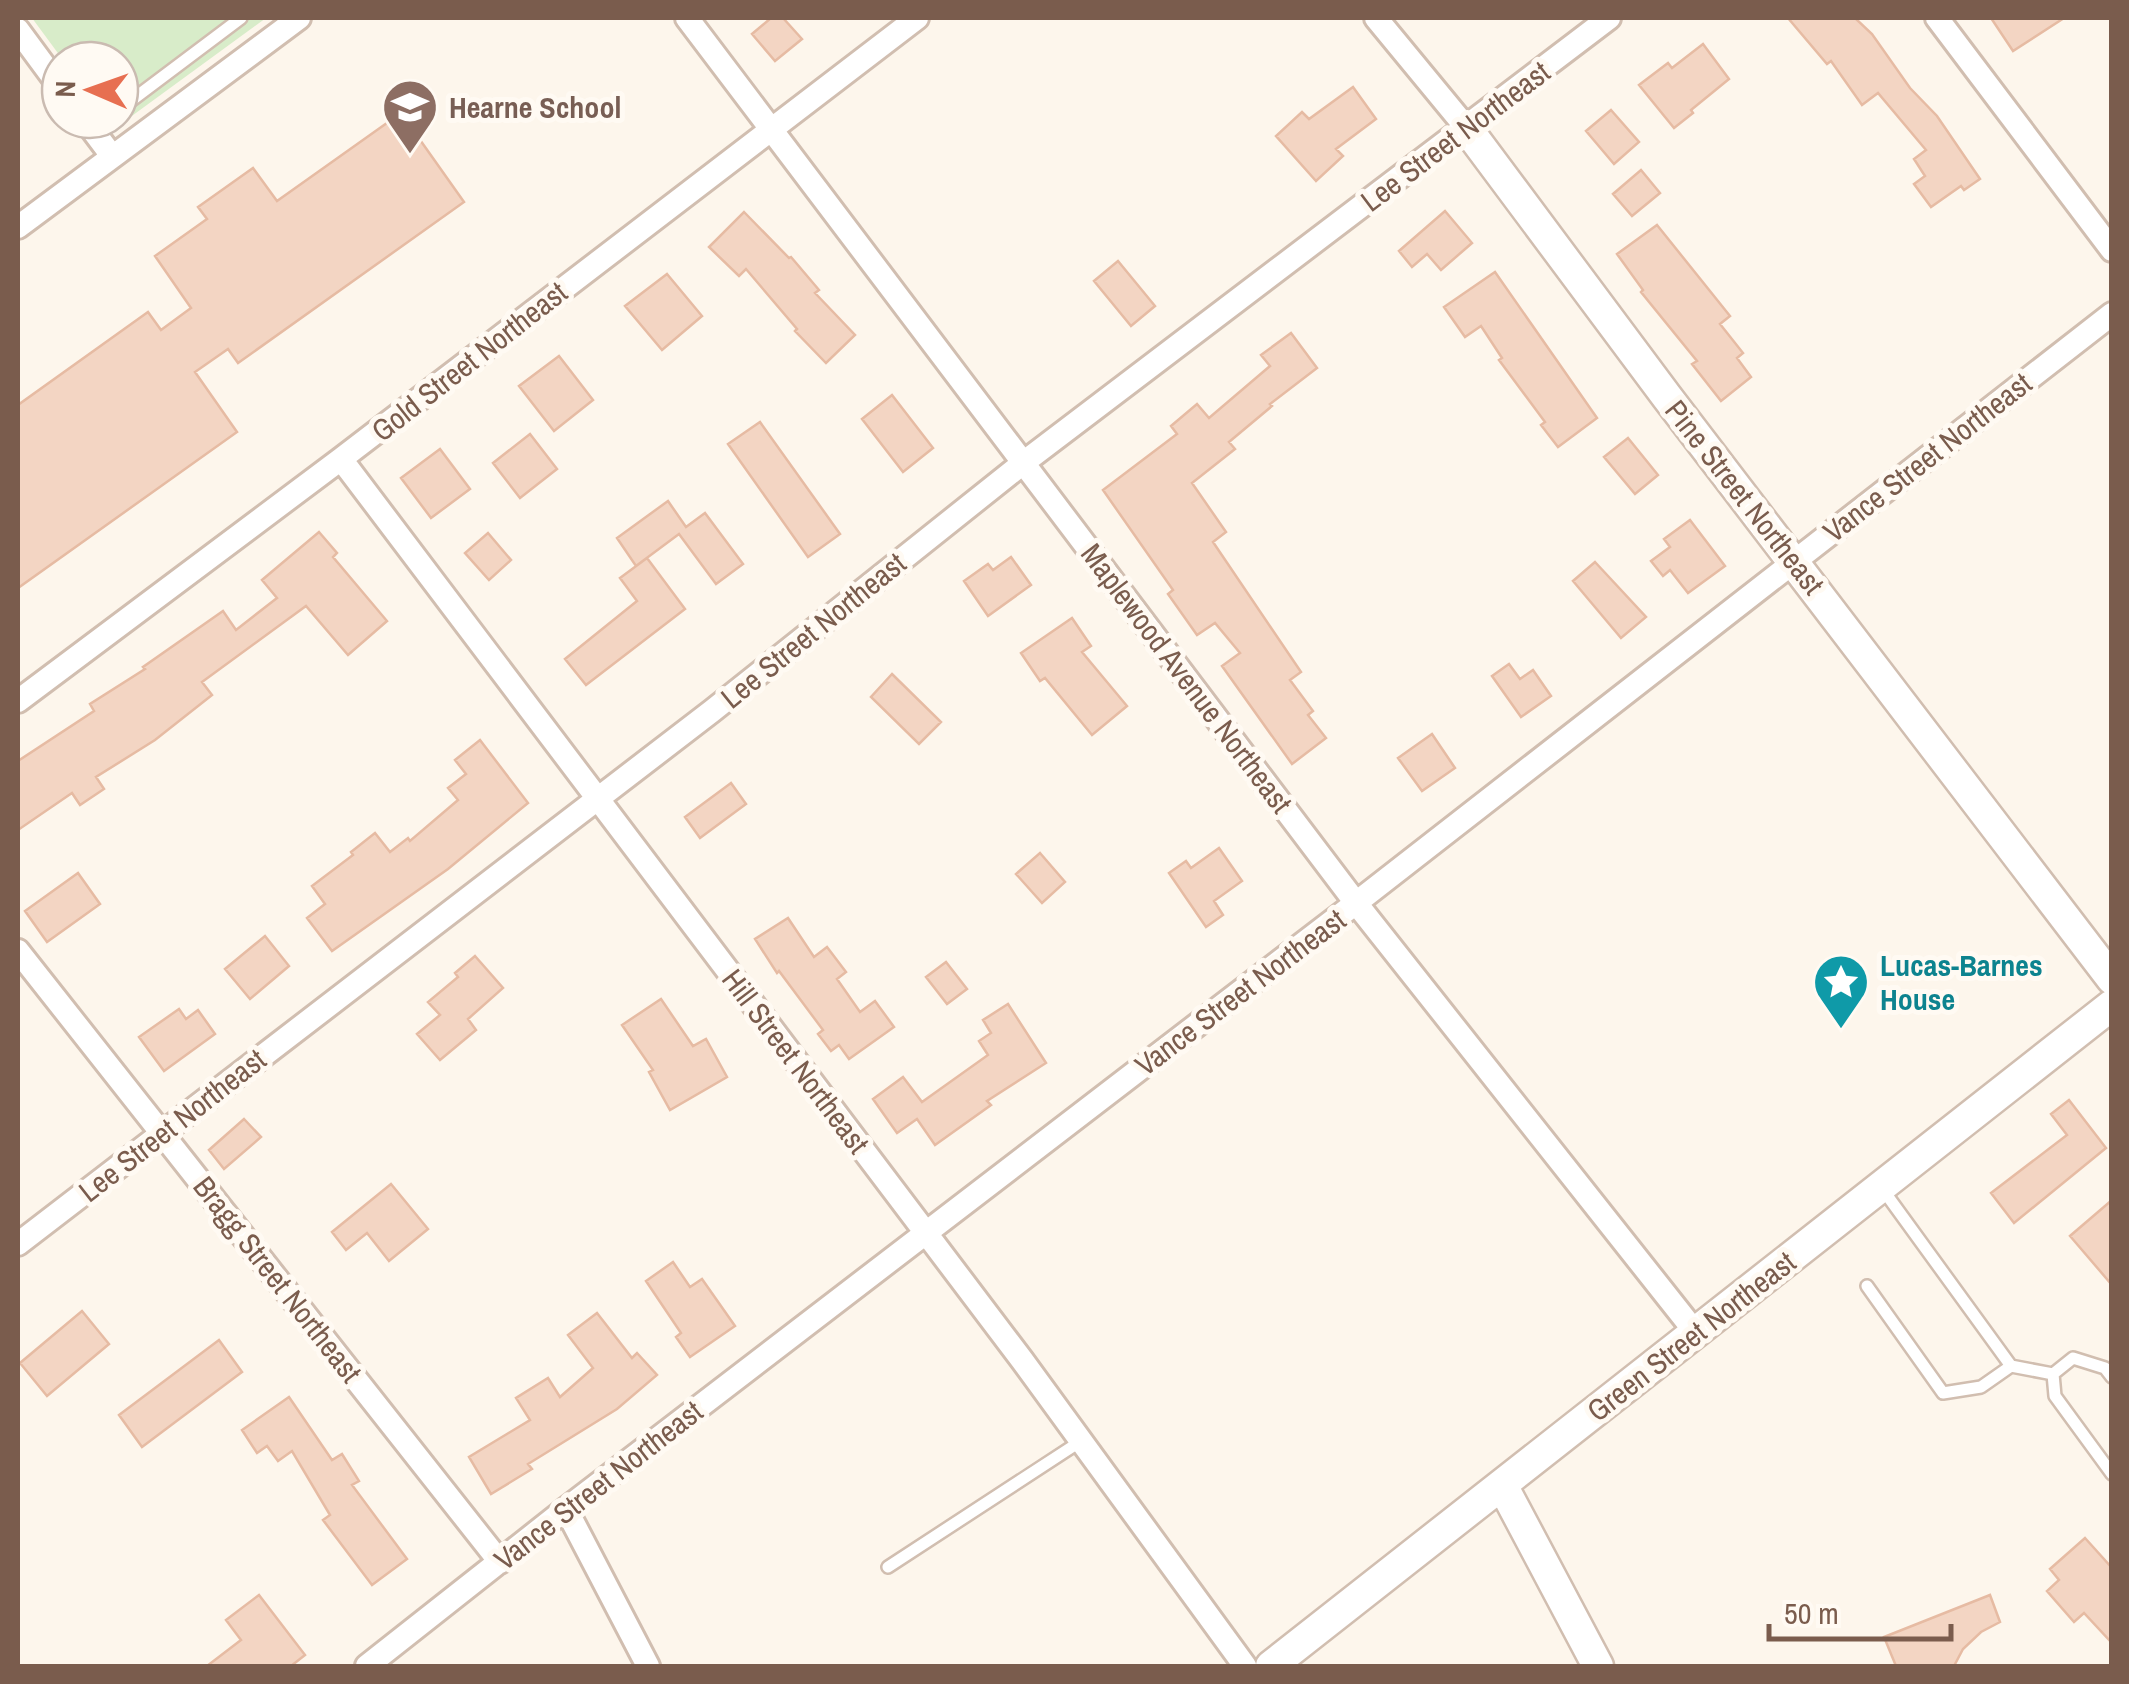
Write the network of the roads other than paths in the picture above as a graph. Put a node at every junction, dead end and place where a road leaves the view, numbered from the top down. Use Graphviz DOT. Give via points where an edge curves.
graph roads {
  1 [pos="241,18"];
  2 [pos="299,18"];
  3 [pos="687,18"];
  4 [pos="917,18"];
  5 [pos="1376,18"];
  6 [pos="1609,18"];
  7 [pos="1937,18"];
  8 [pos="18,30"];
  9 [pos="40,60"];
  10 [pos="140,93"];
  11 [pos="1465,126"];
  12 [pos="772,128"];
  13 [pos="103,140"];
  14 [pos="112,156"];
  15 [pos="18,227"];
  16 [pos="2112,250"];
  17 [pos="2112,314"];
  18 [pos="341,459"];
  19 [pos="1023,462"];
  20 [pos="1794,560"];
  21 [pos="18,701"];
  22 [pos="596,797"];
  23 [pos="1356,904"];
  24 [pos="18,951"];
  25 [pos="2112,980"];
  26 [pos="2112,1005"];
  27 [pos="162,1132"];
  28 [pos="1881,1187"];
  29 [pos="926,1232"];
  30 [pos="18,1244"];
  31 [pos="1866,1286"];
  32 [pos="1696,1332"];
  33 [pos="2011,1366"];
  34 [pos="2052,1374"];
  35 [pos="2112,1377"];
  36 [pos="1082,1441"];
  37 [pos="2112,1474"];
  38 [pos="1502,1485"];
  39 [pos="566,1509"];
  40 [pos="500,1562"];
  41 [pos="888,1567"];
  42 [pos="367,1666"];
  43 [pos="648,1666"];
  44 [pos="1245,1666"];
  45 [pos="1272,1666"];
  46 [pos="1598,1666"];
  1 -- 10 [label="lane"];
  2 -- 14 [label="street"];
  3 -- 12 [label="street, Maplewood Avenue Northeast"];
  4 -- 12 [label="street, Gold Street Northeast"];
  5 -- 11 [label="street, Pine Street Northeast"];
  6 -- 11 [label="street, Lee Street Northeast"];
  7 -- 16 [label="street"];
  8 -- 9 [label="street"];
  11 -- 19 [label="street, Lee Street Northeast"];
  11 -- 20 [label="street, Pine Street Northeast"];
  12 -- 18 [label="street, Gold Street Northeast"];
  12 -- 19 [label="street, Maplewood Avenue Northeast"];
  13 -- 14 [label="street"];
  14 -- 15 [label="street"];
  17 -- 20 [label="street, Vance Street Northeast"];
  18 -- 21 [label="street, Gold Street Northeast"];
  18 -- 22 [label="street, Hill Street Northeast"];
  19 -- 22 [label="street, Lee Street Northeast"];
  19 -- 23 [label="street, Maplewood Avenue Northeast"];
  20 -- 23 [label="street, Vance Street Northeast"];
  20 -- 25 [label="street, Pine Street Northeast"];
  22 -- 27 [label="street, Lee Street Northeast"];
  22 -- 29 [label="street, Hill Street Northeast"];
  23 -- 29 [label="street, Vance Street Northeast"];
  23 -- 32 [label="street, Maplewood Avenue Northeast"];
  24 -- 27 [label="street, Bragg Street Northeast"];
  26 -- 28 [label="street, Green Street Northeast"];
  27 -- 30 [label="street, Lee Street Northeast"];
  27 -- 40 [label="street, Bragg Street Northeast"];
  28 -- 32 [label="street, Green Street Northeast"];
  28 -- 33 [label="lane"];
  29 -- 36 [label="street, Hill Street Northeast"];
  29 -- 39 [label="street, Vance Street Northeast"];
  31 -- 33 [label="lane" via="1943,1393 1981,1387"];
  32 -- 38 [label="street, Green Street Northeast"];
  33 -- 34 [label="lane"];
  34 -- 35 [label="lane" via="2073,1358"];
  34 -- 37 [label="lane" via="2055,1396"];
  36 -- 41 [label="lane"];
  36 -- 44 [label="street, Hill Street Northeast"];
  38 -- 45 [label="street, Green Street Northeast"];
  38 -- 46 [label="street"];
  39 -- 40 [label="street, Vance Street Northeast"];
  39 -- 43 [label="street"];
  40 -- 42 [label="street, Vance Street Northeast"];
}
